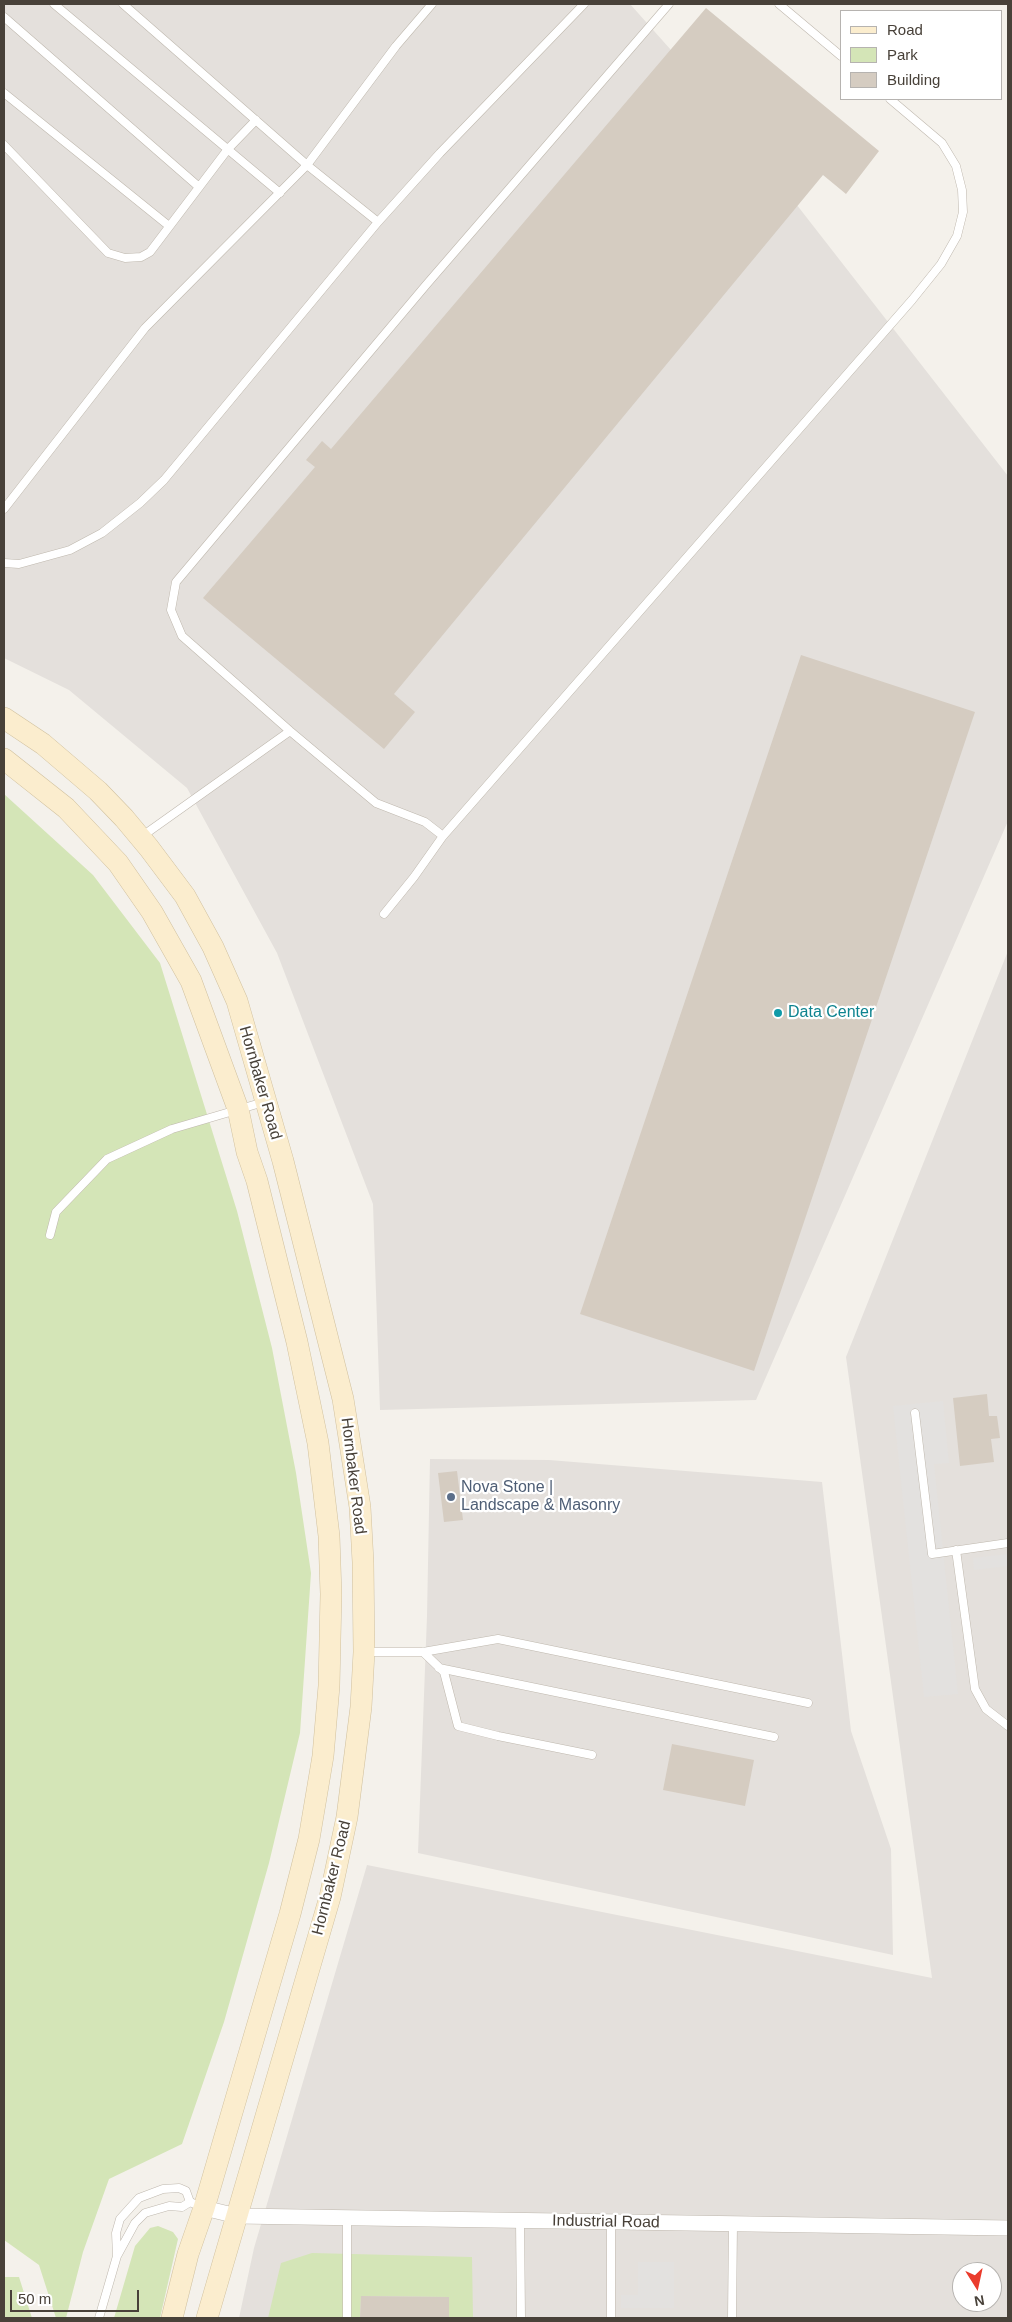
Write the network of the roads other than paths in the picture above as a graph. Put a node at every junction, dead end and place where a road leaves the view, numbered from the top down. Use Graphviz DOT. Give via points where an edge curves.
graph roads {
  1 [pos="54,4"];
  2 [pos="123,4"];
  3 [pos="432,4"];
  4 [pos="584,4"];
  5 [pos="669,4"];
  6 [pos="779,4"];
  7 [pos="4,17"];
  8 [pos="840,55"];
  9 [pos="4,93"];
  10 [pos="891,100"];
  11 [pos="256,120"];
  12 [pos="4,145"];
  13 [pos="228,149"];
  14 [pos="307,165"];
  15 [pos="199,188"];
  16 [pos="280,193"];
  17 [pos="378,222"];
  18 [pos="169,226"];
  19 [pos="4,509"];
  20 [pos="4,563"];
  21 [pos="4,718"];
  22 [pos="290,731"];
  23 [pos="4,759"];
  24 [pos="443,836"];
  25 [pos="140,837"];
  26 [pos="384,914"];
  27 [pos="266,1101"];
  28 [pos="238,1109"];
  29 [pos="50,1234"];
  30 [pos="915,1413"];
  31 [pos="1008,1543"];
  32 [pos="956,1550"];
  33 [pos="364,1652"];
  34 [pos="422,1652"];
  35 [pos="439,1668"];
  36 [pos="808,1702"];
  37 [pos="1008,1726"];
  38 [pos="774,1737"];
  39 [pos="592,1754"];
  40 [pos="197,2205"];
  41 [pos="237,2216"];
  42 [pos="347,2217"];
  43 [pos="520,2221"];
  44 [pos="611,2222"];
  45 [pos="733,2224"];
  46 [pos="1008,2228"];
  47 [pos="117,2256"];
  48 [pos="99,2318"];
  49 [pos="172,2318"];
  50 [pos="206,2318"];
  51 [pos="347,2318"];
  52 [pos="521,2318"];
  53 [pos="611,2318"];
  54 [pos="732,2318"];
  1 -- 13 [label="lane"];
  2 -- 11 [label="lane"];
  3 -- 14 [label="lane" via="396,46"];
  4 -- 17 [label="lane"];
  5 -- 22 [label="lane" via="176,582 171,610 182,636"];
  6 -- 8 [label="lane"];
  7 -- 15 [label="lane"];
  9 -- 18 [label="lane"];
  10 -- 24 [label="lane" via="942,143 956,166 963,212 957,236 941,264"];
  11 -- 13 [label="lane"];
  11 -- 14 [label="lane"];
  12 -- 18 [label="lane" via="108,253 125,258 141,257 150,252"];
  13 -- 15 [label="lane"];
  13 -- 16 [label="lane"];
  14 -- 16 [label="lane"];
  14 -- 17 [label="lane"];
  15 -- 18 [label="lane"];
  16 -- 19 [label="lane" via="145,328"];
  17 -- 20 [label="lane" via="164,480 140,503 102,533 70,550 19,564"];
  21 -- 25 [label="main road, Hornbaker Road" via="43,744 98,791"];
  22 -- 24 [label="lane" via="376,803 425,822"];
  22 -- 25 [label="lane"];
  23 -- 28 [label="main road, Hornbaker Road" via="66,808 133,882 191,981"];
  24 -- 26 [label="lane"];
  25 -- 27 [label="main road, Hornbaker Road" via="185,896 212,947 236,1001"];
  27 -- 28 [label="lane"];
  27 -- 33 [label="main road, Hornbaker Road" via="343,1399 360,1507"];
  28 -- 29 [label="lane" via="172,1129 107,1159 56,1212"];
  28 -- 40 [label="main road, Hornbaker Road" via="297,1342 318,1443 329,1536 331,1648 323,1756 309,1839 290,1914"];
  30 -- 32 [label="lane" via="932,1554"];
  31 -- 32 [label="lane"];
  32 -- 37 [label="lane" via="975,1689 986,1709"];
  33 -- 34 [label="lane"];
  33 -- 41 [label="main road, Hornbaker Road" via="356,1758 330,1897"];
  34 -- 35 [label="lane"];
  34 -- 36 [label="lane" via="498,1639"];
  35 -- 38 [label="lane"];
  35 -- 39 [label="lane" via="444,1672 458,1726"];
  40 -- 41 [label="street, Industrial Road"];
  40 -- 47 [label="lane" via="169,2206 145,2213 135,2223"];
  40 -- 47 [label="lane" via="186,2191 179,2188 163,2189 139,2198 120,2219 116,2233"];
  40 -- 49 [label="main road, Hornbaker Road"];
  41 -- 42 [label="street, Industrial Road"];
  41 -- 50 [label="main road, Hornbaker Road"];
  42 -- 43 [label="street, Industrial Road"];
  42 -- 51 [label="lane"];
  43 -- 44 [label="street, Industrial Road"];
  43 -- 52 [label="lane"];
  44 -- 45 [label="street, Industrial Road"];
  44 -- 53 [label="lane"];
  45 -- 46 [label="street, Industrial Road"];
  45 -- 54 [label="lane"];
  47 -- 48 [label="lane"];
}
